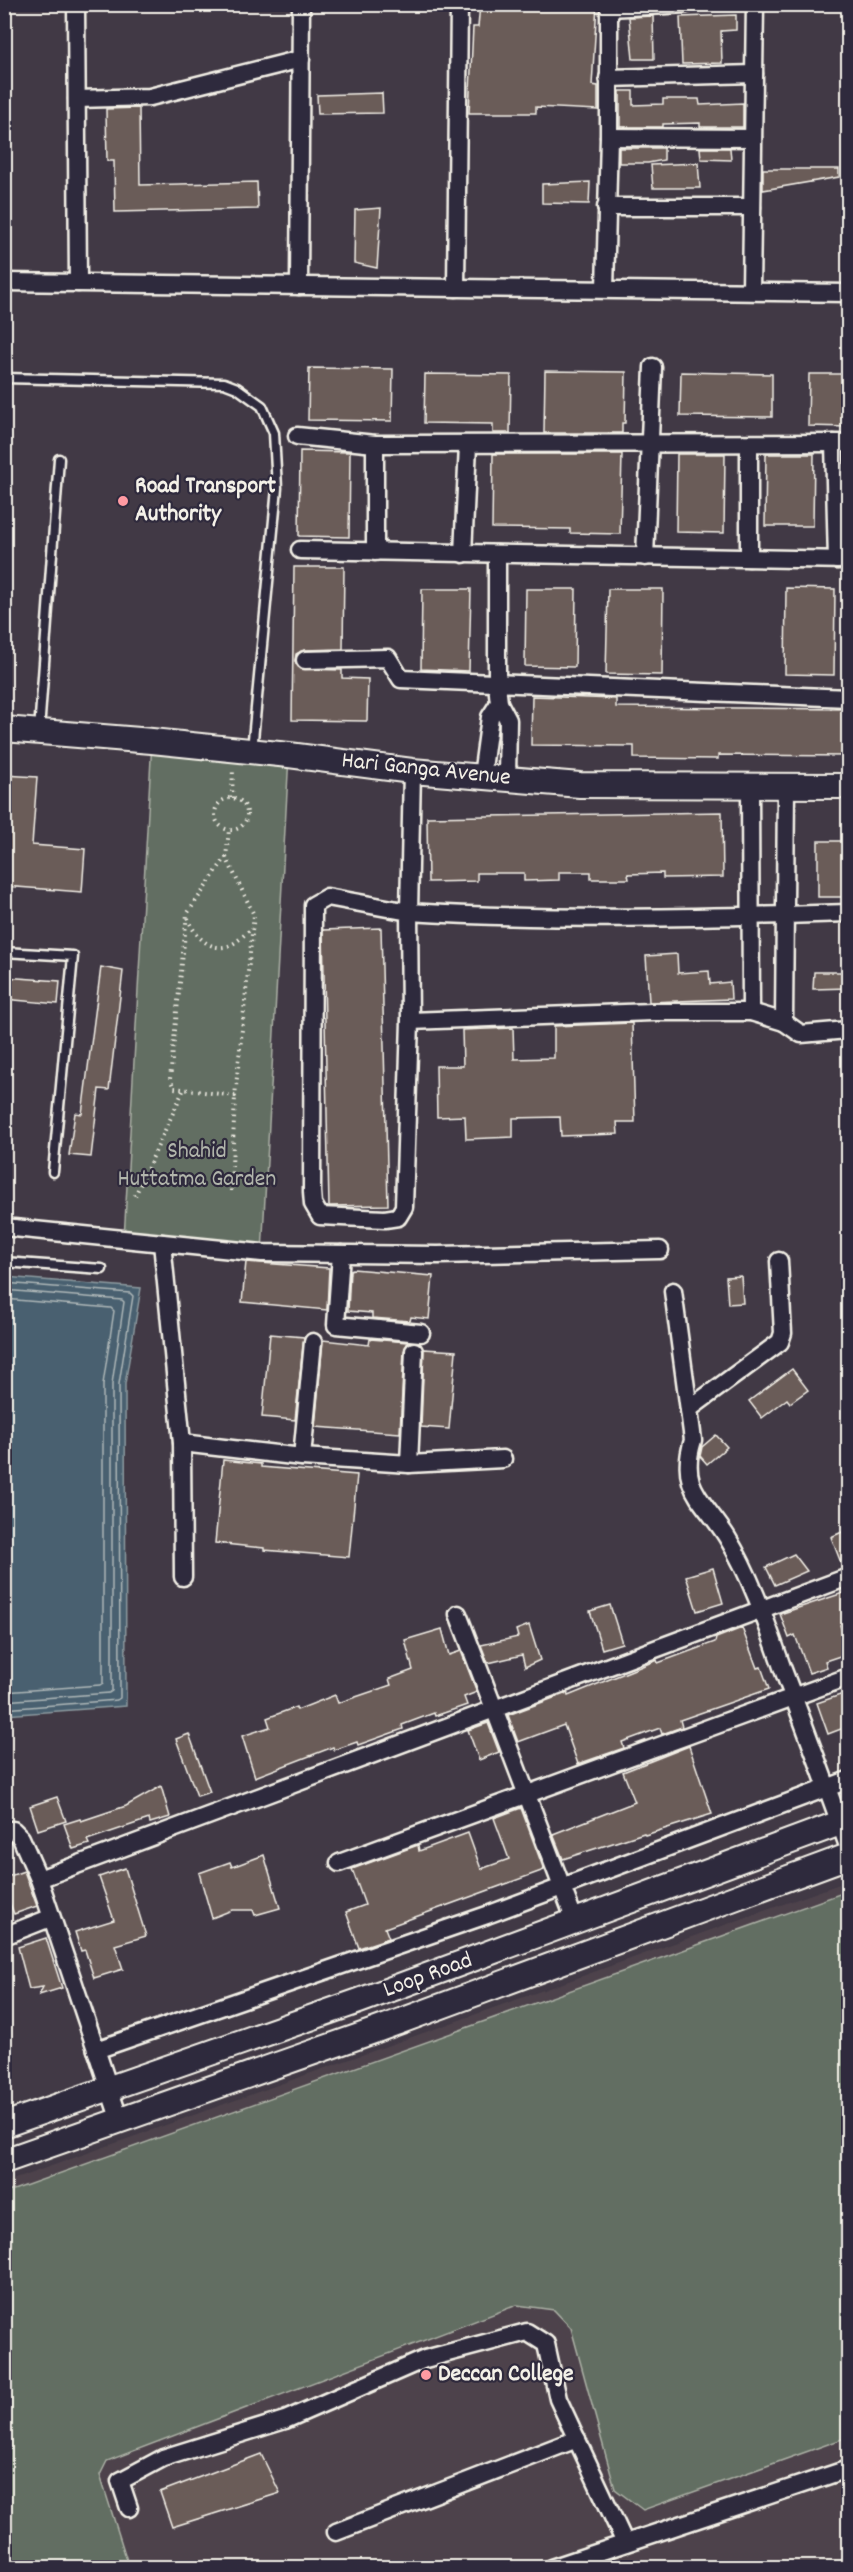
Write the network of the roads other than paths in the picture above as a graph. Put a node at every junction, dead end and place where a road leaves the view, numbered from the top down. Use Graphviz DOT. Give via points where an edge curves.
graph roads {
  1 [pos="76,4"];
  2 [pos="301,4"];
  3 [pos="459,4"];
  4 [pos="687,4"];
  5 [pos="755,4"];
  6 [pos="609,6"];
  7 [pos="301,59"];
  8 [pos="754,74"];
  9 [pos="608,78"];
  10 [pos="77,99"];
  11 [pos="609,137"];
  12 [pos="753,138"];
  13 [pos="606,207"];
  14 [pos="752,207"];
  15 [pos="4,282"];
  16 [pos="78,283"];
  17 [pos="299,286"];
  18 [pos="456,288"];
  19 [pos="604,289"];
  20 [pos="751,291"];
  21 [pos="849,292"];
  22 [pos="653,367"];
  23 [pos="4,378"];
  24 [pos="297,436"];
  25 [pos="841,443"];
  26 [pos="375,444"];
  27 [pos="650,444"];
  28 [pos="749,444"];
  29 [pos="468,445"];
  30 [pos="59,459"];
  31 [pos="300,550"];
  32 [pos="375,552"];
  33 [pos="463,554"];
  34 [pos="497,554"];
  35 [pos="645,557"];
  36 [pos="749,558"];
  37 [pos="843,560"];
  38 [pos="305,660"];
  39 [pos="497,684"];
  40 [pos="849,698"];
  41 [pos="499,703"];
  42 [pos="4,729"];
  43 [pos="39,732"];
  44 [pos="243,750"];
  45 [pos="412,771"];
  46 [pos="482,776"];
  47 [pos="507,778"];
  48 [pos="849,786"];
  49 [pos="750,787"];
  50 [pos="786,787"];
  51 [pos="409,912"];
  52 [pos="849,913"];
  53 [pos="786,915"];
  54 [pos="751,917"];
  55 [pos="4,952"];
  56 [pos="751,1012"];
  57 [pos="410,1022"];
  58 [pos="784,1022"];
  59 [pos="849,1030"];
  60 [pos="53,1172"];
  61 [pos="4,1227"];
  62 [pos="162,1243"];
  63 [pos="660,1250"];
  64 [pos="340,1254"];
  65 [pos="779,1261"];
  66 [pos="4,1262"];
  67 [pos="102,1269"];
  68 [pos="673,1291"];
  69 [pos="421,1333"];
  70 [pos="313,1342"];
  71 [pos="414,1351"];
  72 [pos="689,1409"];
  73 [pos="182,1443"];
  74 [pos="302,1457"];
  75 [pos="503,1459"];
  76 [pos="409,1464"];
  77 [pos="849,1576"];
  78 [pos="183,1577"];
  79 [pos="761,1609"];
  80 [pos="458,1614"];
  81 [pos="849,1677"];
  82 [pos="794,1698"];
  83 [pos="495,1710"];
  84 [pos="849,1780"];
  85 [pos="827,1788"];
  86 [pos="526,1795"];
  87 [pos="844,1822"];
  88 [pos="4,1830"];
  89 [pos="849,1846"];
  90 [pos="849,1856"];
  91 [pos="339,1863"];
  92 [pos="39,1879"];
  93 [pos="562,1886"];
  94 [pos="50,1918"];
  95 [pos="575,1921"];
  96 [pos="4,1936"];
  97 [pos="96,2050"];
  98 [pos="110,2088"];
  99 [pos="120,2121"];
  100 [pos="4,2125"];
  101 [pos="4,2161"];
  102 [pos="576,2439"];
  103 [pos="849,2469"];
  104 [pos="129,2508"];
  105 [pos="336,2532"];
  106 [pos="625,2543"];
  107 [pos="551,2568"];
  1 -- 10 [label="street"];
  2 -- 7 [label="street"];
  3 -- 18 [label="street"];
  4 -- 6 [label="street"];
  5 -- 8 [label="street"];
  6 -- 9 [label="street"];
  7 -- 10 [label="street" via="150,97"];
  7 -- 17 [label="street"];
  8 -- 9 [label="street"];
  8 -- 12 [label="street"];
  9 -- 11 [label="street"];
  10 -- 16 [label="street"];
  11 -- 12 [label="street"];
  11 -- 13 [label="street"];
  12 -- 14 [label="street"];
  13 -- 14 [label="street"];
  13 -- 19 [label="street"];
  14 -- 20 [label="street"];
  15 -- 16 [label="street"];
  16 -- 17 [label="street"];
  17 -- 18 [label="street"];
  18 -- 19 [label="street"];
  19 -- 20 [label="street"];
  20 -- 21 [label="street"];
  22 -- 27 [label="street"];
  23 -- 44 [label="lane" via="224,383 262,406 274,434 277,488"];
  24 -- 26 [label="street"];
  25 -- 28 [label="street"];
  25 -- 37 [label="street"];
  26 -- 29 [label="street"];
  26 -- 32 [label="street"];
  27 -- 28 [label="street"];
  27 -- 29 [label="street"];
  27 -- 35 [label="street"];
  28 -- 36 [label="street"];
  29 -- 33 [label="street"];
  30 -- 43 [label="lane"];
  31 -- 32 [label="street"];
  32 -- 33 [label="street"];
  33 -- 34 [label="street"];
  34 -- 35 [label="street"];
  34 -- 39 [label="street"];
  35 -- 36 [label="street"];
  36 -- 37 [label="street"];
  38 -- 39 [label="street" via="388,658 400,679"];
  39 -- 40 [label="street"];
  39 -- 41 [label="street"];
  41 -- 46 [label="street" via="490,717"];
  41 -- 47 [label="street" via="508,720"];
  42 -- 43 [label="main road, Hari Ganga Avenue"];
  43 -- 44 [label="main road, Hari Ganga Avenue"];
  44 -- 45 [label="main road, Hari Ganga Avenue"];
  45 -- 46 [label="main road, Hari Ganga Avenue"];
  45 -- 51 [label="street"];
  46 -- 47 [label="main road, Hari Ganga Avenue"];
  47 -- 49 [label="main road, Hari Ganga Avenue" via="580,785"];
  48 -- 50 [label="main road, Hari Ganga Avenue"];
  49 -- 50 [label="main road, Hari Ganga Avenue"];
  49 -- 54 [label="street"];
  50 -- 53 [label="street"];
  51 -- 54 [label="street" via="475,916"];
  51 -- 57 [label="street"];
  51 -- 57 [label="street" via="327,897 313,905 312,1192 320,1216 385,1219 398,1217 404,1207"];
  52 -- 53 [label="street"];
  53 -- 54 [label="street"];
  53 -- 58 [label="street"];
  54 -- 56 [label="street"];
  55 -- 60 [label="lane" via="73,956"];
  56 -- 57 [label="street"];
  56 -- 58 [label="street"];
  58 -- 59 [label="street" via="801,1034"];
  61 -- 62 [label="street"];
  62 -- 64 [label="street"];
  62 -- 73 [label="street"];
  63 -- 64 [label="street" via="438,1256"];
  64 -- 69 [label="street" via="336,1325"];
  65 -- 72 [label="street" via="783,1333 780,1342"];
  66 -- 67 [label="lane"];
  68 -- 72 [label="street"];
  70 -- 74 [label="street"];
  71 -- 76 [label="street"];
  72 -- 79 [label="street" via="693,1440 687,1459 690,1479 699,1501 727,1537"];
  73 -- 74 [label="street"];
  73 -- 78 [label="street"];
  74 -- 76 [label="street"];
  75 -- 76 [label="street"];
  77 -- 79 [label="street"];
  79 -- 82 [label="street"];
  79 -- 83 [label="street"];
  80 -- 83 [label="street"];
  81 -- 82 [label="street"];
  82 -- 85 [label="street"];
  82 -- 86 [label="street"];
  83 -- 86 [label="street"];
  83 -- 92 [label="street"];
  84 -- 85 [label="street"];
  85 -- 87 [label="street"];
  85 -- 93 [label="street"];
  86 -- 91 [label="street"];
  86 -- 93 [label="street"];
  87 -- 89 [label="street"];
  87 -- 95 [label="main road, Loop Road"];
  88 -- 92 [label="street" via="13,1830 21,1838"];
  90 -- 99 [label="main road, Loop Road"];
  92 -- 94 [label="street"];
  93 -- 95 [label="street"];
  93 -- 97 [label="street"];
  94 -- 96 [label="street"];
  94 -- 97 [label="street"];
  95 -- 98 [label="main road, Loop Road"];
  97 -- 98 [label="street"];
  98 -- 99 [label="street"];
  98 -- 100 [label="main road, Loop Road"];
  99 -- 101 [label="main road, Loop Road"];
  102 -- 104 [label="street" via="558,2398 546,2344 527,2332 425,2359 285,2420 163,2458 120,2481"];
  102 -- 105 [label="street"];
  102 -- 106 [label="street"];
  103 -- 106 [label="street"];
  106 -- 107 [label="street"];
}
